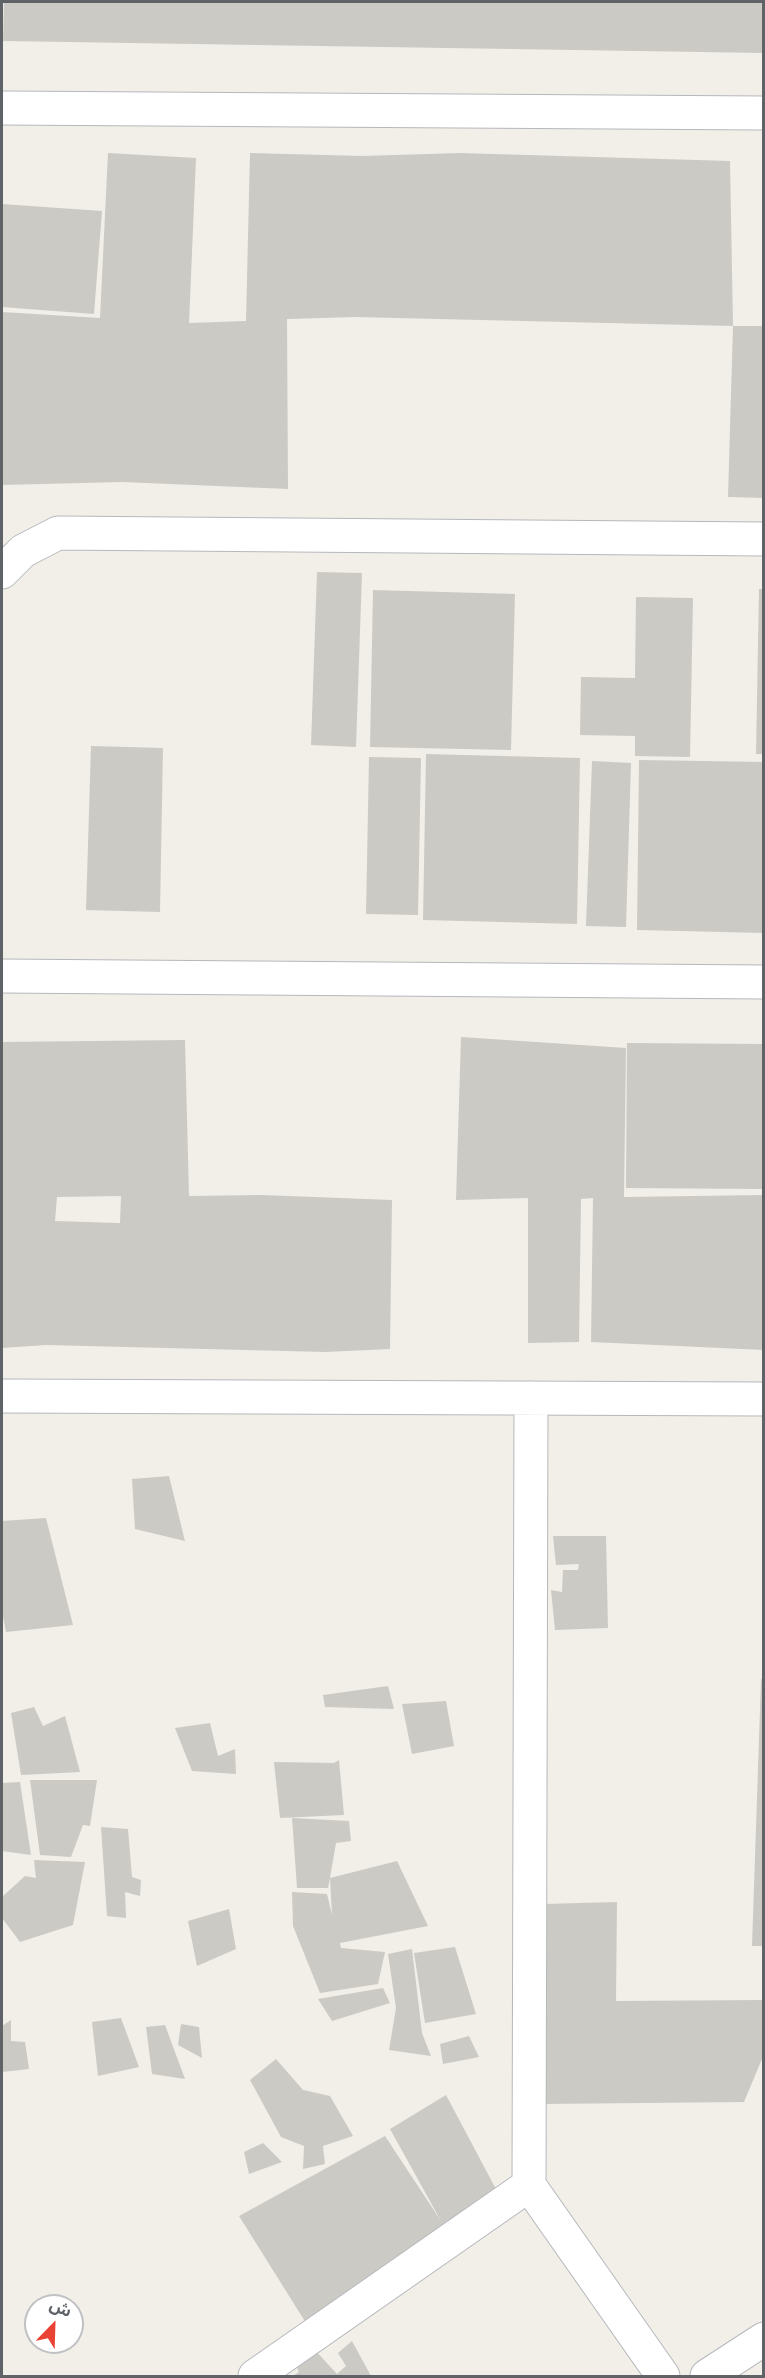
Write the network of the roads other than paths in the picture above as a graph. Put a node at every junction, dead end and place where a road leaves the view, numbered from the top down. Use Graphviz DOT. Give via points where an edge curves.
graph roads {
  1 [pos="2,108"];
  2 [pos="764,113"];
  3 [pos="764,539"];
  4 [pos="2,572"];
  5 [pos="2,976"];
  6 [pos="764,982"];
  7 [pos="2,1396"];
  8 [pos="531,1398"];
  9 [pos="764,1400"];
  10 [pos="529,2185"];
  11 [pos="764,2339"];
  12 [pos="255,2376"];
  13 [pos="663,2376"];
  14 [pos="706,2376"];
  1 -- 2 [label="street"];
  3 -- 4 [label="street" via="58,533 23,551"];
  5 -- 6 [label="street"];
  7 -- 8 [label="street"];
  8 -- 9 [label="street"];
  8 -- 10 [label="street"];
  10 -- 12 [label="street"];
  10 -- 13 [label="street"];
  11 -- 14 [label="street"];
}
